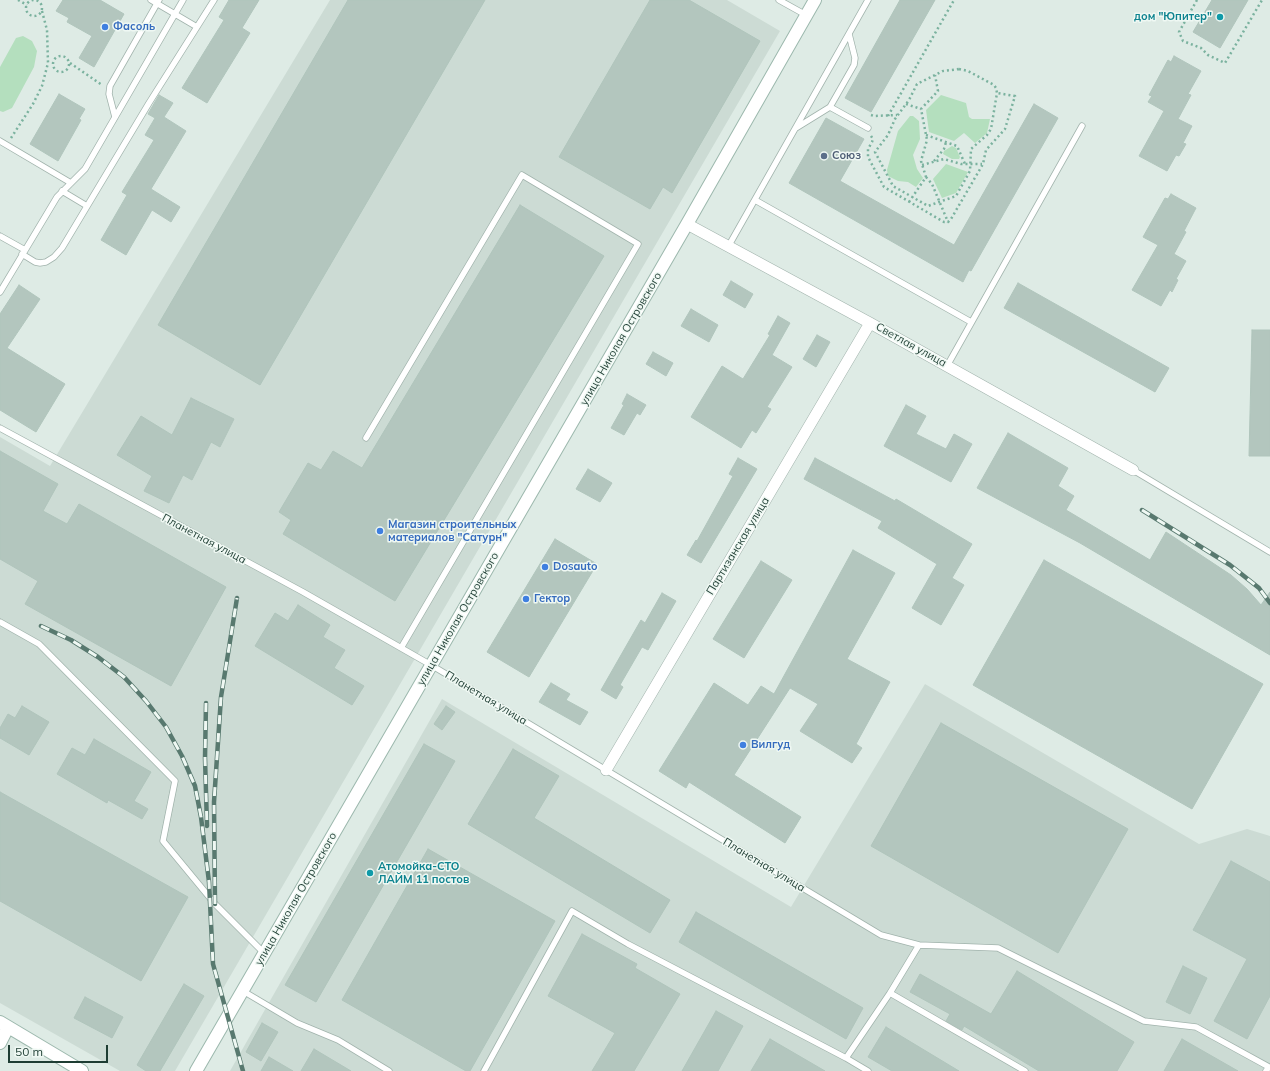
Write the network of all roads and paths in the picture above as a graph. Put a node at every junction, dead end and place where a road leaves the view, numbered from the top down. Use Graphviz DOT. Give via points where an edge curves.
graph roads {
  1 [pos="18,0"];
  2 [pos="151,0"];
  3 [pos="183,0"];
  4 [pos="214,0"];
  5 [pos="779,0"];
  6 [pos="815,0"];
  7 [pos="868,0"];
  8 [pos="954,0"];
  9 [pos="1197,0"];
  10 [pos="1262,0"];
  11 [pos="39,1"];
  12 [pos="158,2"];
  13 [pos="27,5"];
  14 [pos="42,11"];
  15 [pos="175,14"];
  16 [pos="806,15"];
  17 [pos="197,27"];
  18 [pos="849,34"];
  19 [pos="48,63"];
  20 [pos="53,63"];
  21 [pos="70,63"];
  22 [pos="935,75"];
  23 [pos="108,90"];
  24 [pos="997,93"];
  25 [pos="906,104"];
  26 [pos="830,107"];
  27 [pos="921,109"];
  28 [pos="888,116"];
  29 [pos="897,116"];
  30 [pos="115,117"];
  31 [pos="1082,126"];
  32 [pos="796,128"];
  33 [pos="868,128"];
  34 [pos="926,135"];
  35 [pos="946,142"];
  36 [pos="3,143"];
  37 [pos="934,162"];
  38 [pos="922,164"];
  39 [pos="965,164"];
  40 [pos="971,164"];
  41 [pos="983,164"];
  42 [pos="926,177"];
  43 [pos="71,183"];
  44 [pos="62,191"];
  45 [pos="912,197"];
  46 [pos="755,200"];
  47 [pos="909,202"];
  48 [pos="940,202"];
  49 [pos="87,206"];
  50 [pos="948,222"];
  51 [pos="687,224"];
  52 [pos="0,236"];
  53 [pos="728,247"];
  54 [pos="24,252"];
  55 [pos="0,292"];
  56 [pos="971,322"];
  57 [pos="870,323"];
  58 [pos="947,366"];
  59 [pos="0,428"];
  60 [pos="366,438"];
  61 [pos="1132,470"];
  62 [pos="1270,552"];
  63 [pos="0,622"];
  64 [pos="401,648"];
  65 [pos="431,665"];
  66 [pos="606,770"];
  67 [pos="919,945"];
  68 [pos="265,953"];
  69 [pos="243,990"];
  70 [pos="890,993"];
  71 [pos="4,1024"];
  72 [pos="0,1043"];
  73 [pos="846,1058"];
  74 [pos="82,1071"];
  75 [pos="196,1071"];
  76 [pos="389,1071"];
  77 [pos="484,1071"];
  78 [pos="868,1071"];
  79 [pos="1025,1071"];
  80 [pos="1266,1071"];
  1 -- 13 [label="path"];
  2 -- 12 [label="lane"];
  3 -- 15 [label="lane"];
  4 -- 17 [label="lane"];
  5 -- 16 [label="lane"];
  6 -- 16 [label="street, улица Николая Островского"];
  7 -- 18 [label="lane"];
  8 -- 28 [label="path"];
  9 -- 10 [label="path" via="1179,32 1183,41 1202,48 1208,55 1225,63"];
  11 -- 13 [label="path" via="31,1"];
  11 -- 14 [label="path"];
  12 -- 15 [label="lane"];
  12 -- 23 [label="lane"];
  13 -- 14 [label="path" via="26,9 30,15 37,16"];
  14 -- 19 [label="path" via="47,30"];
  15 -- 17 [label="lane"];
  15 -- 30 [label="lane"];
  16 -- 51 [label="street, улица Николая Островского"];
  17 -- 49 [label="lane"];
  18 -- 26 [label="lane" via="856,62"];
  18 -- 32 [label="lane"];
  19 -- 20 [label="path"];
  19 -- 36 [label="path" via="34,104"];
  20 -- 21 [label="path" via="56,57 63,55"];
  20 -- 21 [label="path" via="54,68 60,72 67,70"];
  21 -- 23 [label="path"];
  22 -- 24 [label="path" via="959,69 968,71 994,85"];
  22 -- 25 [label="path" via="917,84"];
  22 -- 27 [label="path" via="938,91"];
  23 -- 30 [label="lane"];
  24 -- 40 [label="path" via="990,132 972,149"];
  24 -- 41 [label="path" via="1015,96 1005,129 986,150"];
  25 -- 27 [label="path"];
  25 -- 29 [label="path"];
  26 -- 32 [label="lane"];
  26 -- 33 [label="lane"];
  27 -- 34 [label="path"];
  28 -- 29 [label="path"];
  28 -- 33 [label="path" via="873,115"];
  29 -- 45 [label="path" via="888,135 875,152 893,186"];
  30 -- 43 [label="lane" via="85,169"];
  31 -- 56 [label="lane"];
  32 -- 46 [label="lane"];
  33 -- 47 [label="path" via="866,133 873,139 868,149 868,157 882,183 887,189"];
  34 -- 35 [label="path"];
  34 -- 38 [label="path"];
  35 -- 37 [label="path"];
  35 -- 39 [label="path" via="957,146"];
  36 -- 43 [label="lane"];
  37 -- 38 [label="path"];
  37 -- 39 [label="path" via="944,159"];
  38 -- 42 [label="path"];
  39 -- 40 [label="path"];
  40 -- 41 [label="path"];
  40 -- 48 [label="path" via="958,193"];
  41 -- 50 [label="path"];
  42 -- 45 [label="path"];
  42 -- 48 [label="path"];
  43 -- 44 [label="lane"];
  44 -- 49 [label="lane"];
  44 -- 54 [label="lane"];
  45 -- 47 [label="path"];
  45 -- 48 [label="path" via="928,206"];
  46 -- 53 [label="lane"];
  46 -- 56 [label="lane"];
  47 -- 50 [label="path"];
  48 -- 50 [label="path"];
  49 -- 54 [label="lane" via="54,257 40,264"];
  51 -- 53 [label="street, Светлая улица"];
  51 -- 65 [label="street, улица Николая Островского"];
  52 -- 54 [label="lane"];
  53 -- 57 [label="street, Светлая улица"];
  54 -- 55 [label="lane"];
  56 -- 58 [label="lane"];
  57 -- 58 [label="street, Светлая улица"];
  57 -- 66 [label="street, Партизанская улица"];
  58 -- 61 [label="street, Светлая улица"];
  59 -- 64 [label="lane, Планетная улица"];
  60 -- 64 [label="lane" via="522,175 638,244"];
  61 -- 62 [label="lane"];
  63 -- 68 [label="lane" via="39,644 175,781 163,841 215,904"];
  64 -- 65 [label="lane, Планетная улица"];
  65 -- 66 [label="lane, Планетная улица"];
  65 -- 68 [label="street, улица Николая Островского"];
  66 -- 67 [label="lane, Планетная улица" via="881,935"];
  67 -- 70 [label="lane"];
  67 -- 80 [label="lane, Планетная улица" via="998,948 1144,1021 1196,1027 1269,1067"];
  68 -- 69 [label="street, улица Николая Островского"];
  69 -- 75 [label="street, улица Николая Островского"];
  69 -- 76 [label="lane" via="297,1023 338,1040"];
  70 -- 73 [label="lane"];
  70 -- 79 [label="lane"];
  71 -- 72 [label="street"];
  71 -- 74 [label="street"];
  73 -- 77 [label="lane" via="628,944 572,911"];
  73 -- 78 [label="lane"];
}
